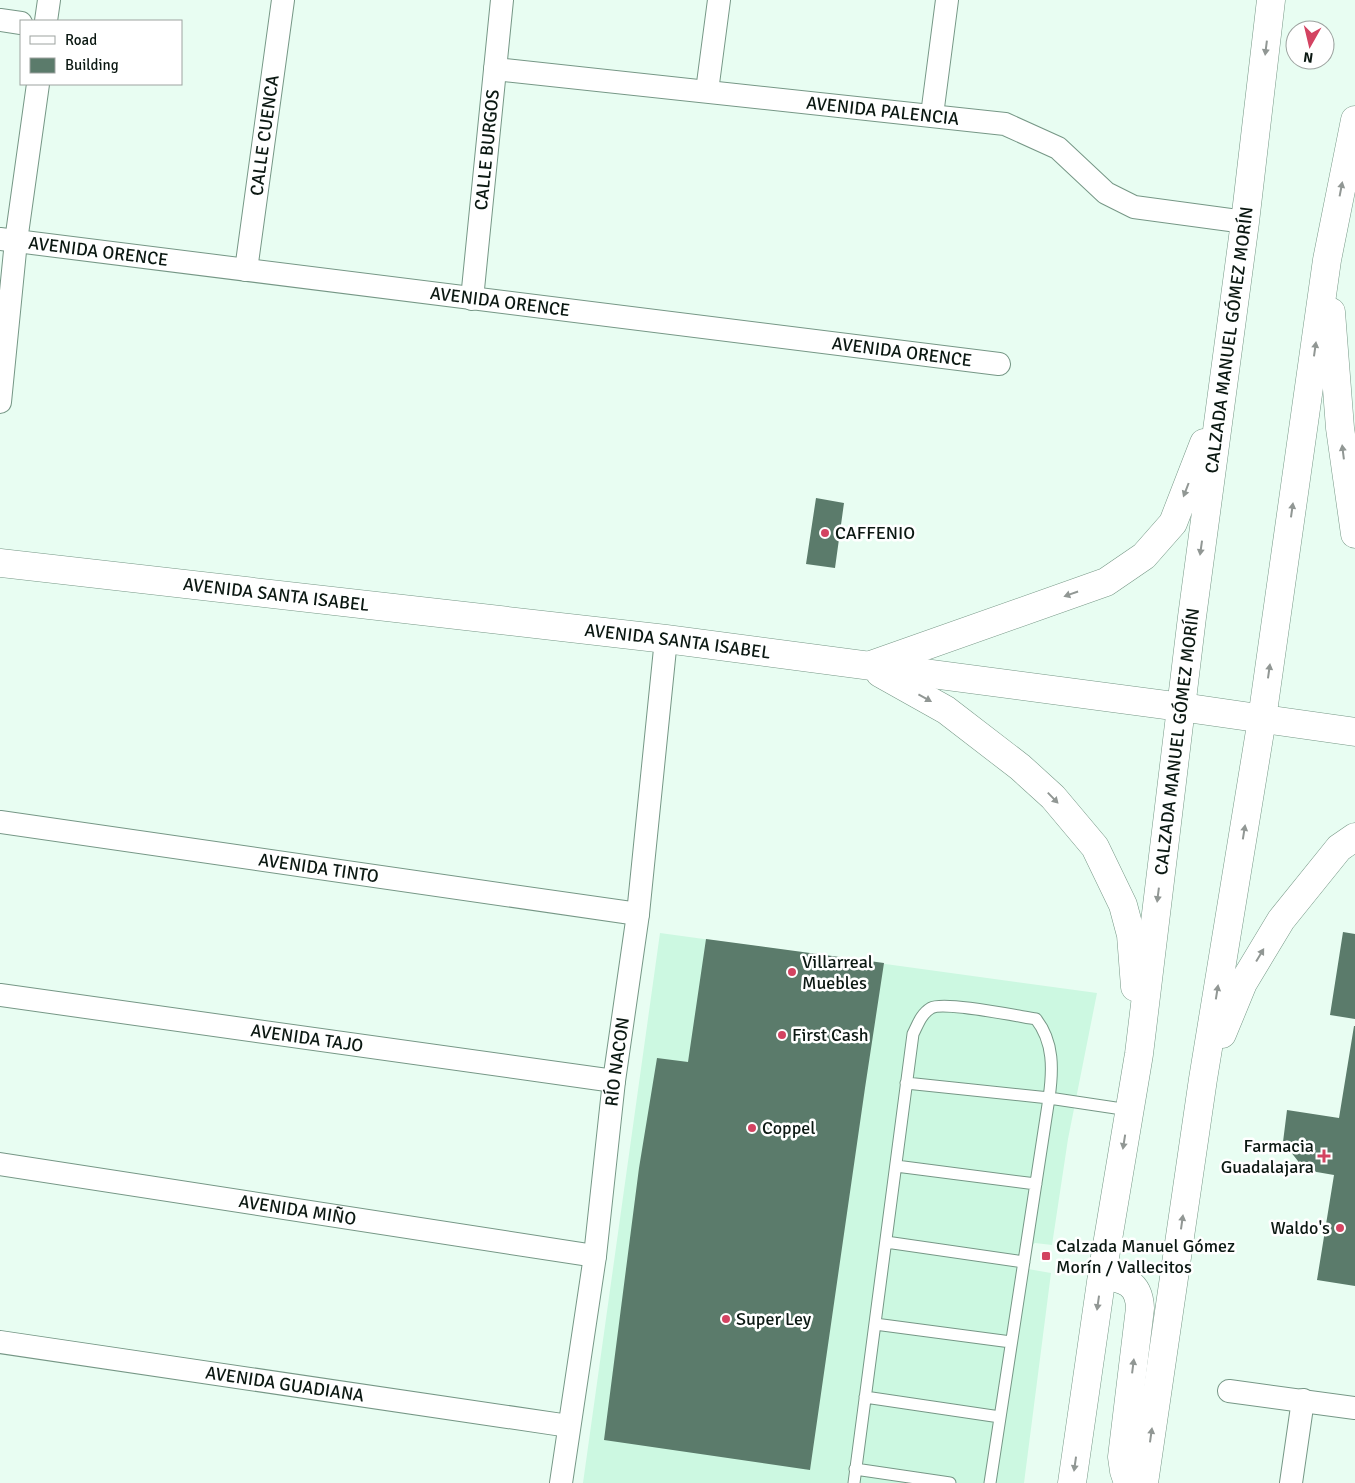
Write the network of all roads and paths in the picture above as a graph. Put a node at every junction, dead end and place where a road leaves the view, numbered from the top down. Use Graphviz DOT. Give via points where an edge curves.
graph roads {
  1 [pos="49,0"];
  2 [pos="283,0"];
  3 [pos="502,0"];
  4 [pos="719,0"];
  5 [pos="946,0"];
  6 [pos="1271,0"];
  7 [pos="0,20"];
  8 [pos="46,20"];
  9 [pos="20,23"];
  10 [pos="495,69"];
  11 [pos="38,85"];
  12 [pos="707,92"];
  13 [pos="932,115"];
  14 [pos="1355,120"];
  15 [pos="1245,222"];
  16 [pos="8,240"];
  17 [pos="1327,260"];
  18 [pos="246,270"];
  19 [pos="472,299"];
  20 [pos="999,364"];
  21 [pos="1224,378"];
  22 [pos="0,402"];
  23 [pos="1354,530"];
  24 [pos="0,563"];
  25 [pos="666,639"];
  26 [pos="868,666"];
  27 [pos="1181,707"];
  28 [pos="1262,719"];
  29 [pos="1355,732"];
  30 [pos="0,822"];
  31 [pos="1355,837"];
  32 [pos="638,914"];
  33 [pos="0,995"];
  34 [pos="1139,1054"];
  35 [pos="1203,1079"];
  36 [pos="614,1081"];
  37 [pos="906,1083"];
  38 [pos="1049,1098"];
  39 [pos="1129,1110"];
  40 [pos="0,1164"];
  41 [pos="896,1166"];
  42 [pos="1036,1184"];
  43 [pos="886,1242"];
  44 [pos="595,1256"];
  45 [pos="1024,1262"];
  46 [pos="1102,1275"];
  47 [pos="875,1324"];
  48 [pos="0,1342"];
  49 [pos="1011,1342"];
  50 [pos="1229,1392"];
  51 [pos="865,1397"];
  52 [pos="1303,1400"];
  53 [pos="1355,1408"];
  54 [pos="1000,1417"];
  55 [pos="569,1426"];
  56 [pos="856,1469"];
  57 [pos="561,1483"];
  58 [pos="854,1483"];
  59 [pos="950,1483"];
  60 [pos="990,1483"];
  61 [pos="1072,1483"];
  62 [pos="1128,1483"];
  63 [pos="1144,1483"];
  64 [pos="1291,1483"];
  1 -- 8 [label="street"];
  2 -- 18 [label="street, CALLE CUENCA"];
  3 -- 10 [label="street, CALLE BURGOS"];
  4 -- 12 [label="street"];
  5 -- 13 [label="street"];
  6 -- 15 [label="main road, CALZADA MANUEL GÓMEZ MORÍN, one-way"];
  7 -- 9 [label="street"];
  10 -- 12 [label="street, AVENIDA PALENCIA"];
  10 -- 19 [label="street, CALLE BURGOS"];
  11 -- 16 [label="street"];
  12 -- 13 [label="street, AVENIDA PALENCIA"];
  13 -- 15 [label="street, AVENIDA PALENCIA" via="1005,124 1058,148 1106,193 1134,207"];
  17 -- 14 [label="main road, one-way"];
  15 -- 21 [label="main road, CALZADA MANUEL GÓMEZ MORÍN"];
  16 -- 18 [label="street, AVENIDA ORENCE"];
  16 -- 22 [label="street"];
  23 -- 17 [label="main road, one-way" via="1340,428"];
  28 -- 17 [label="main road, one-way"];
  18 -- 19 [label="street, AVENIDA ORENCE"];
  19 -- 20 [label="street, AVENIDA ORENCE"];
  21 -- 26 [label="main road, one-way" via="1173,524 1144,556 1106,582"];
  21 -- 27 [label="main road, CALZADA MANUEL GÓMEZ MORÍN, one-way"];
  24 -- 25 [label="main road, AVENIDA SANTA ISABEL"];
  25 -- 26 [label="main road, AVENIDA SANTA ISABEL"];
  25 -- 32 [label="street, RÍO NACON"];
  26 -- 27 [label="main road, AVENIDA SANTA ISABEL"];
  26 -- 34 [label="main road, one-way" via="946,710 982,738 1053,797 1095,847 1123,905 1131,935"];
  27 -- 28 [label="main road, AVENIDA SANTA ISABEL"];
  27 -- 34 [label="main road, CALZADA MANUEL GÓMEZ MORÍN, one-way"];
  28 -- 29 [label="main road, AVENIDA SANTA ISABEL"];
  35 -- 28 [label="main road, one-way"];
  30 -- 32 [label="street, AVENIDA TINTO"];
  35 -- 31 [label="main road, one-way" via="1243,983 1281,920 1338,848"];
  32 -- 36 [label="street, RÍO NACON"];
  33 -- 36 [label="street, AVENIDA TAJO"];
  34 -- 39 [label="main road, CALZADA MANUEL GÓMEZ MORÍN"];
  63 -- 35 [label="main road, one-way"];
  36 -- 44 [label="street, RÍO NACON"];
  37 -- 38 [label="lane"];
  37 -- 38 [label="lane" via="913,1034 922,1015 932,1007 950,1006 1036,1018 1045,1030 1050,1054 1052,1078"];
  37 -- 41 [label="lane"];
  38 -- 39 [label="lane"];
  38 -- 42 [label="lane"];
  39 -- 46 [label="main road, CALZADA MANUEL GÓMEZ MORÍN, one-way"];
  40 -- 44 [label="street, AVENIDA MIÑO"];
  41 -- 42 [label="lane"];
  41 -- 43 [label="lane"];
  42 -- 45 [label="lane"];
  43 -- 45 [label="lane"];
  43 -- 47 [label="lane"];
  44 -- 55 [label="street, RÍO NACON"];
  45 -- 49 [label="lane"];
  46 -- 61 [label="main road, CALZADA MANUEL GÓMEZ MORÍN, one-way"];
  62 -- 46 [label="main road, one-way" via="1122,1457 1140,1299 1130,1283"];
  47 -- 49 [label="lane"];
  47 -- 51 [label="lane"];
  48 -- 55 [label="street, AVENIDA GUADIANA"];
  49 -- 54 [label="lane"];
  50 -- 52 [label="street"];
  51 -- 54 [label="lane"];
  51 -- 56 [label="lane"];
  52 -- 53 [label="street"];
  52 -- 64 [label="street"];
  54 -- 60 [label="lane"];
  55 -- 57 [label="street, RÍO NACON"];
  56 -- 58 [label="lane"];
  56 -- 59 [label="lane"];
}
